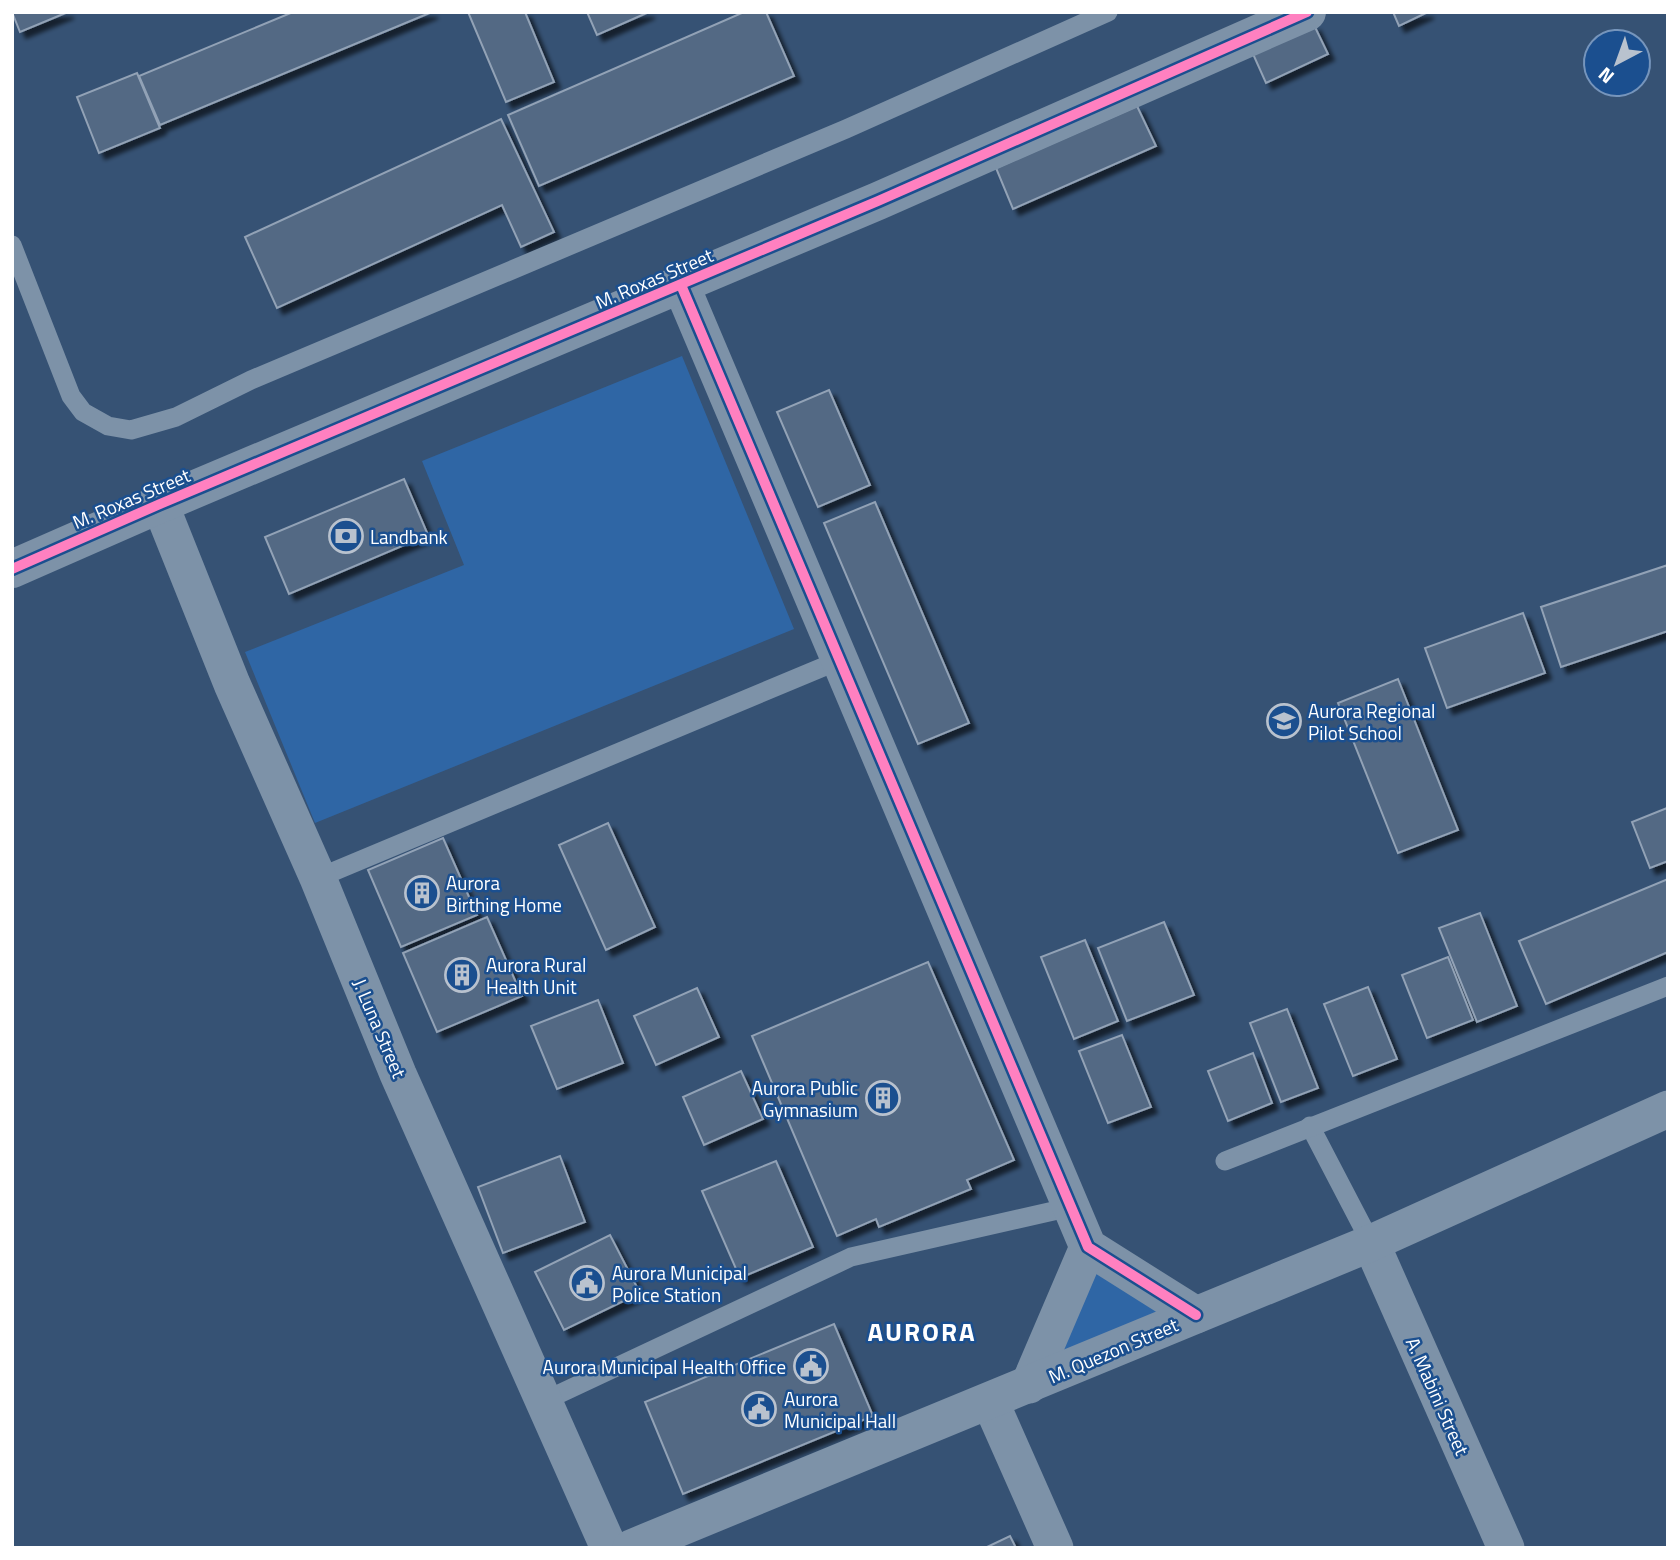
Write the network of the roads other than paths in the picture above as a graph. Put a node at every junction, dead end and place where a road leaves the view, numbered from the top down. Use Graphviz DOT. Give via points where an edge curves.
graph roads {
  1 [pos="1108,12"];
  2 [pos="1307,12"];
  3 [pos="12,245"];
  4 [pos="681,285"];
  5 [pos="160,504"];
  6 [pos="12,569"];
  7 [pos="840,660"];
  8 [pos="318,878"];
  9 [pos="1668,986"];
  10 [pos="1668,1109"];
  11 [pos="1310,1126"];
  12 [pos="1224,1161"];
  13 [pos="1070,1207"];
  14 [pos="1371,1244"];
  15 [pos="1088,1247"];
  16 [pos="1196,1315"];
  17 [pos="1029,1385"];
  18 [pos="544,1401"];
  19 [pos="990,1401"];
  20 [pos="609,1548"];
  21 [pos="631,1548"];
  22 [pos="1055,1548"];
  23 [pos="1506,1548"];
  1 -- 3 [label="lane" via="846,129 251,380 176,417 131,430 108,426 83,412 71,396"];
  2 -- 4 [label="street, M. Roxas Street"];
  4 -- 5 [label="street, M. Roxas Street"];
  4 -- 7 [label="street"];
  5 -- 6 [label="street, M. Roxas Street"];
  5 -- 8 [label="street, J. Luna Street" via="232,684"];
  7 -- 8 [label="lane"];
  7 -- 13 [label="street"];
  8 -- 18 [label="street, J. Luna Street" via="398,1074"];
  9 -- 11 [label="lane"];
  10 -- 14 [label="street, M. Quezon Street"];
  11 -- 12 [label="lane"];
  11 -- 14 [label="lane"];
  13 -- 15 [label="street"];
  13 -- 18 [label="lane" via="851,1257"];
  14 -- 16 [label="street, M. Quezon Street"];
  14 -- 23 [label="street, A. Mabini Street"];
  15 -- 16 [label="street"];
  15 -- 17 [label="street"];
  16 -- 17 [label="street, M. Quezon Street"];
  17 -- 19 [label="street, M. Quezon Street"];
  18 -- 20 [label="street, J. Luna Street"];
  19 -- 21 [label="street, M. Quezon Street"];
  19 -- 22 [label="street"];
}
